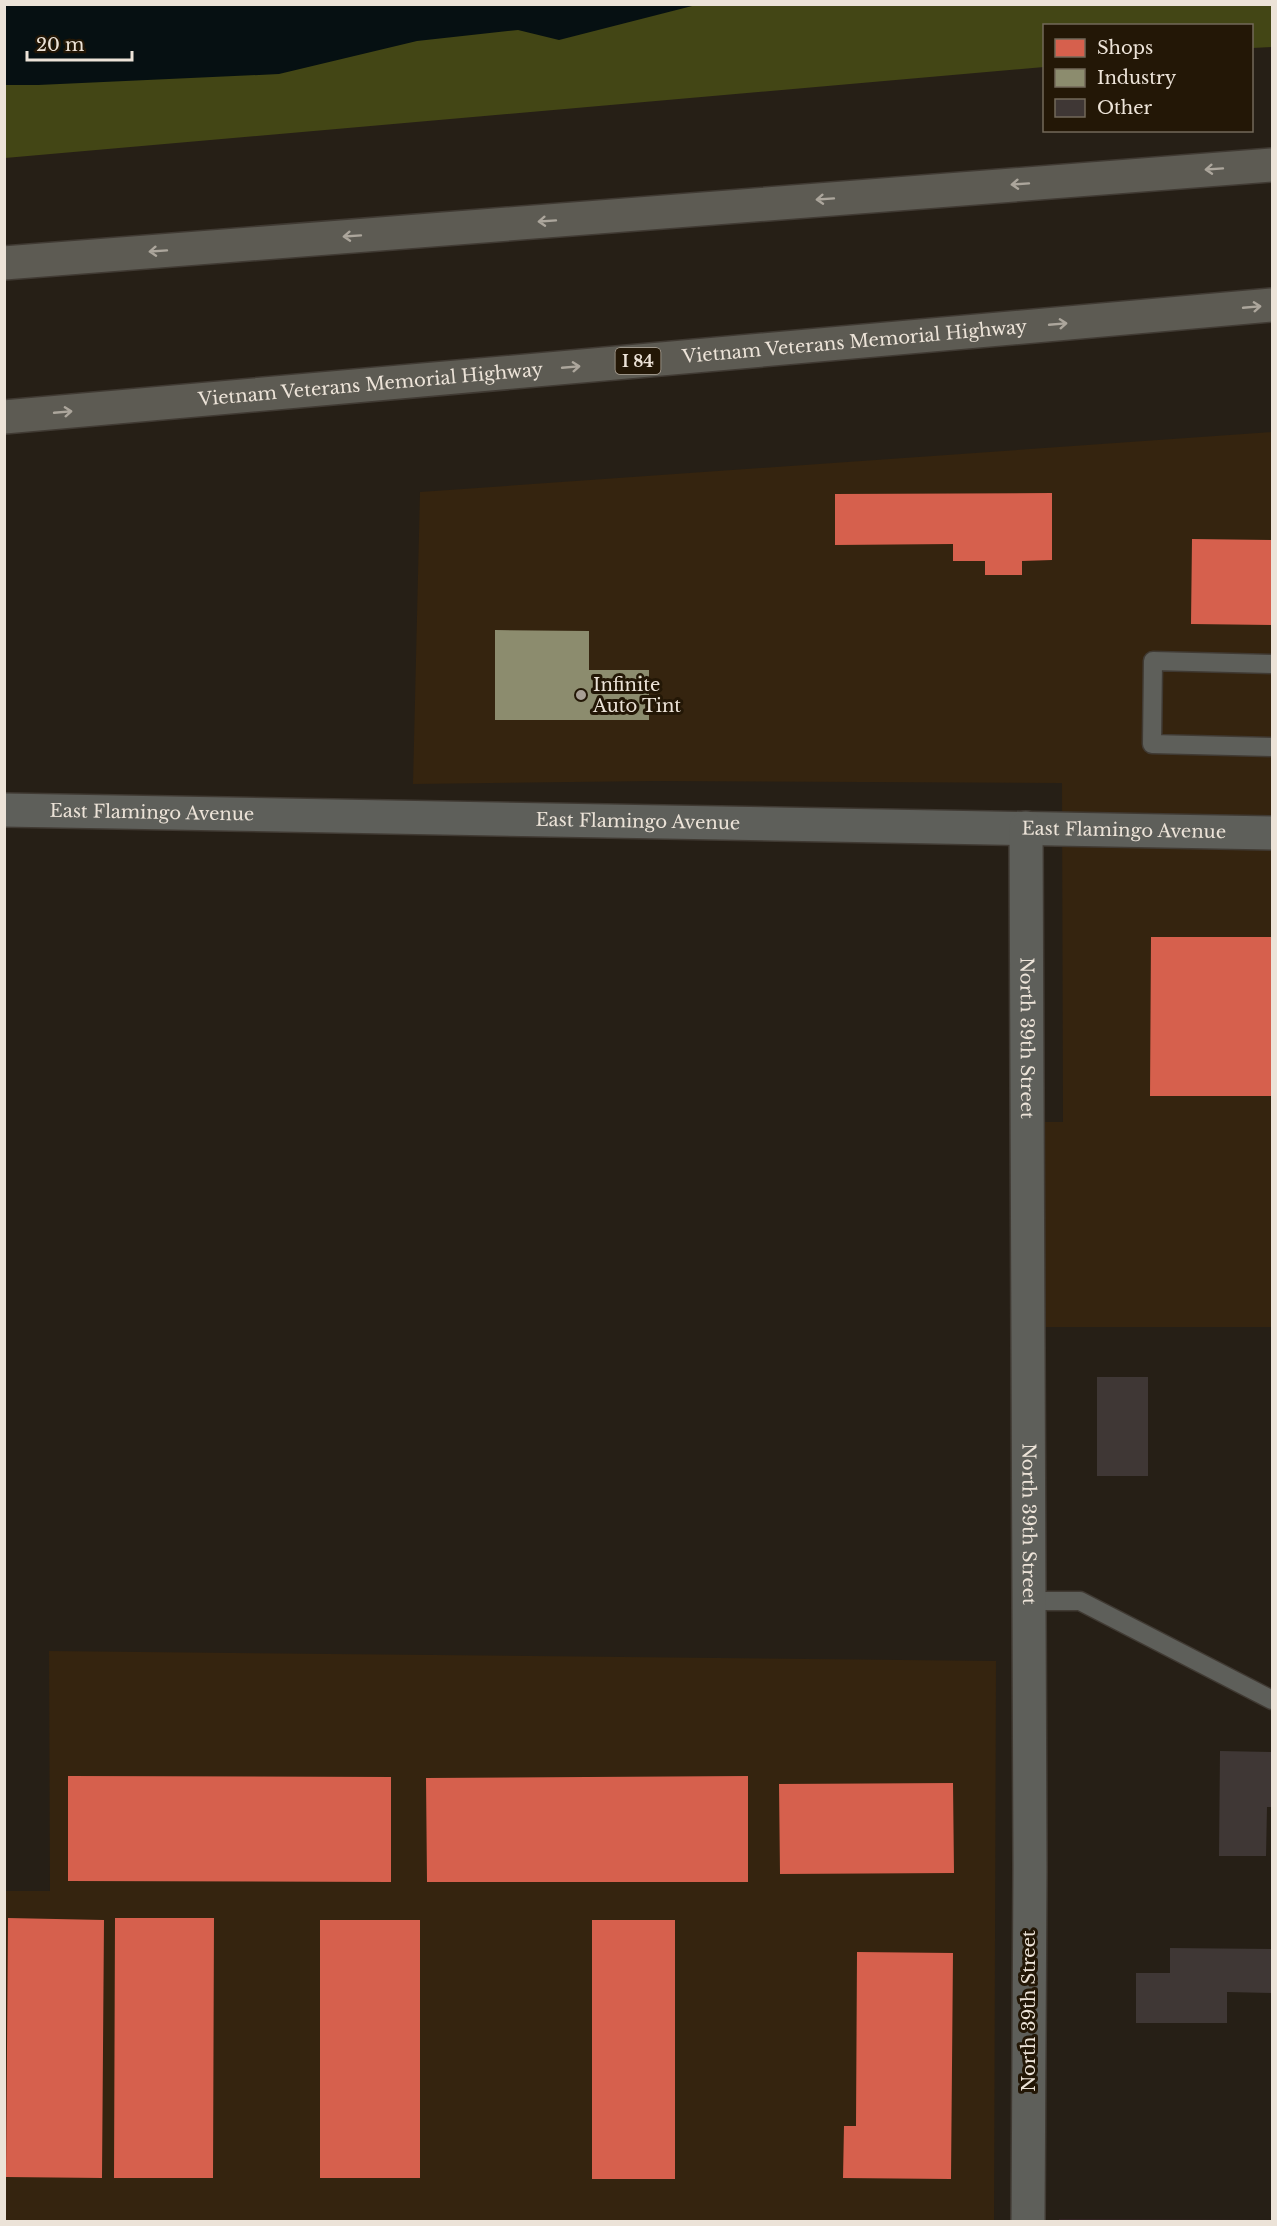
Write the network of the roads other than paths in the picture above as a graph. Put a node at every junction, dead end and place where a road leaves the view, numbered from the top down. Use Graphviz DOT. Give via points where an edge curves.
graph roads {
  1 [pos="1272,165"];
  2 [pos="4,263"];
  3 [pos="1272,305"];
  4 [pos="4,417"];
  5 [pos="1272,664"];
  6 [pos="1272,747"];
  7 [pos="4,810"];
  8 [pos="1026,828"];
  9 [pos="1272,833"];
  10 [pos="1027,1601"];
  11 [pos="1272,1700"];
  12 [pos="1028,2222"];
  1 -- 2 [label="highway, one-way"];
  4 -- 3 [label="highway, Vietnam Veterans Memorial Highway / I 84, one-way"];
  5 -- 6 [label="lane" via="1153,661 1152,732 1152,744"];
  7 -- 8 [label="street, East Flamingo Avenue"];
  8 -- 9 [label="street, East Flamingo Avenue"];
  8 -- 10 [label="street, North 39th Street"];
  10 -- 11 [label="lane" via="1080,1601"];
  10 -- 12 [label="street, North 39th Street"];
}
